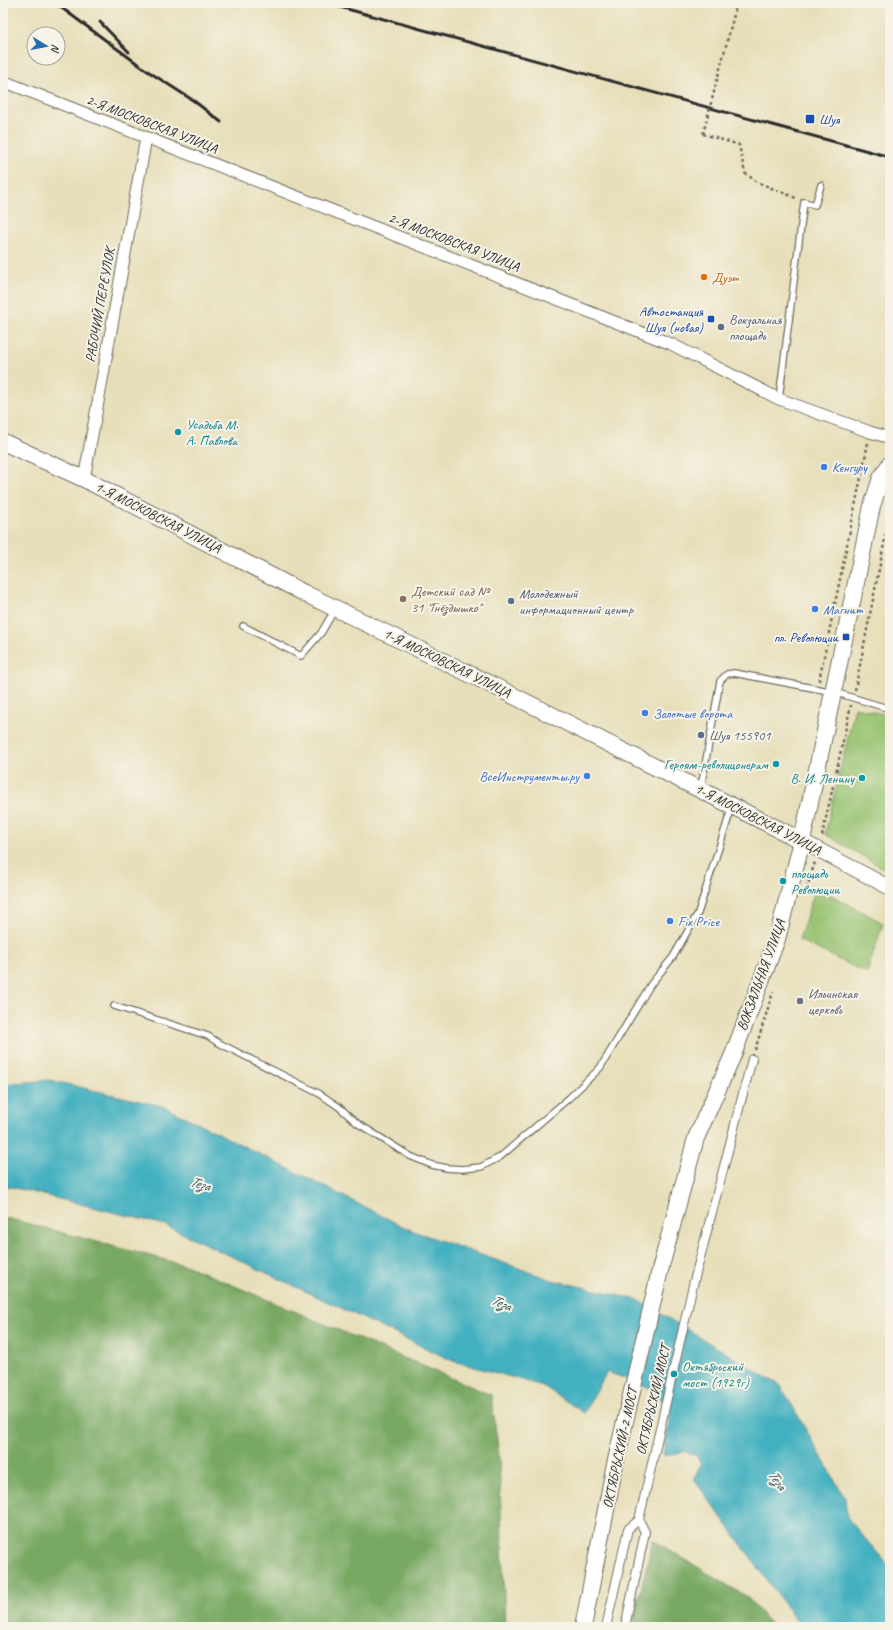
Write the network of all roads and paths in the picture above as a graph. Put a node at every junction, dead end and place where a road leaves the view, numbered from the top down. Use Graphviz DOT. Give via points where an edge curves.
graph roads {
  1 [pos="737,3"];
  2 [pos="3,81"];
  3 [pos="146,138"];
  4 [pos="821,185"];
  5 [pos="804,202"];
  6 [pos="779,399"];
  7 [pos="870,432"];
  8 [pos="890,438"];
  9 [pos="3,442"];
  10 [pos="890,464"];
  11 [pos="84,479"];
  12 [pos="890,514"];
  13 [pos="335,608"];
  14 [pos="243,626"];
  15 [pos="818,688"];
  16 [pos="834,692"];
  17 [pos="853,698"];
  18 [pos="890,708"];
  19 [pos="700,790"];
  20 [pos="732,806"];
  21 [pos="802,842"];
  22 [pos="819,850"];
  23 [pos="890,888"];
  24 [pos="114,1006"];
  25 [pos="752,1059"];
  26 [pos="660,1270"];
  27 [pos="639,1520"];
  28 [pos="583,1627"];
  29 [pos="606,1627"];
  30 [pos="625,1627"];
  1 -- 5 [label="path, bridge" via="703,134 739,145 745,173 757,182"];
  2 -- 3 [label="street, 2-Я МОСКОВСКАЯ УЛИЦА"];
  3 -- 6 [label="street, 2-Я МОСКОВСКАЯ УЛИЦА" via="671,344"];
  3 -- 11 [label="street, РАБОЧИЙ ПЕРЕУЛОК"];
  4 -- 5 [label="lane" via="815,205"];
  5 -- 6 [label="lane"];
  6 -- 7 [label="street, 2-Я МОСКОВСКАЯ УЛИЦА"];
  7 -- 8 [label="street, 2-Я МОСКОВСКАЯ УЛИЦА"];
  7 -- 15 [label="path"];
  9 -- 11 [label="main road, 1-Я МОСКОВСКАЯ УЛИЦА"];
  10 -- 16 [label="main road, ВОКЗАЛЬНАЯ УЛИЦА" via="881,478 872,506"];
  11 -- 13 [label="main road, 1-Я МОСКОВСКАЯ УЛИЦА"];
  12 -- 17 [label="path"];
  13 -- 14 [label="lane" via="320,633 301,656"];
  13 -- 19 [label="main road, 1-Я МОСКОВСКАЯ УЛИЦА"];
  15 -- 16 [label="lane"];
  15 -- 19 [label="lane" via="734,673 724,675 720,681"];
  16 -- 17 [label="lane"];
  16 -- 21 [label="main road, ВОКЗАЛЬНАЯ УЛИЦА"];
  17 -- 18 [label="lane"];
  17 -- 22 [label="path"];
  19 -- 20 [label="main road, 1-Я МОСКОВСКАЯ УЛИЦА"];
  20 -- 21 [label="main road, 1-Я МОСКОВСКАЯ УЛИЦА"];
  20 -- 24 [label="lane" via="698,913 673,957 651,984 600,1068 500,1157 481,1167 447,1168 410,1156 368,1130 320,1094 208,1036"];
  21 -- 22 [label="street, 1-Я МОСКОВСКАЯ УЛИЦА"];
  21 -- 26 [label="main road, ВОКЗАЛЬНАЯ УЛИЦА" via="777,939 732,1055 696,1138"];
  22 -- 23 [label="street, 1-Я МОСКОВСКАЯ УЛИЦА"];
  25 -- 27 [label="street, ОКТЯБРЬСКИЙ МОСТ" via="693,1285"];
  26 -- 28 [label="main road, ОКТЯБРЬСКИЙ-2 МОСТ" via="614,1469"];
  27 -- 29 [label="street" via="628,1529"];
  27 -- 30 [label="street" via="645,1532"];
}
